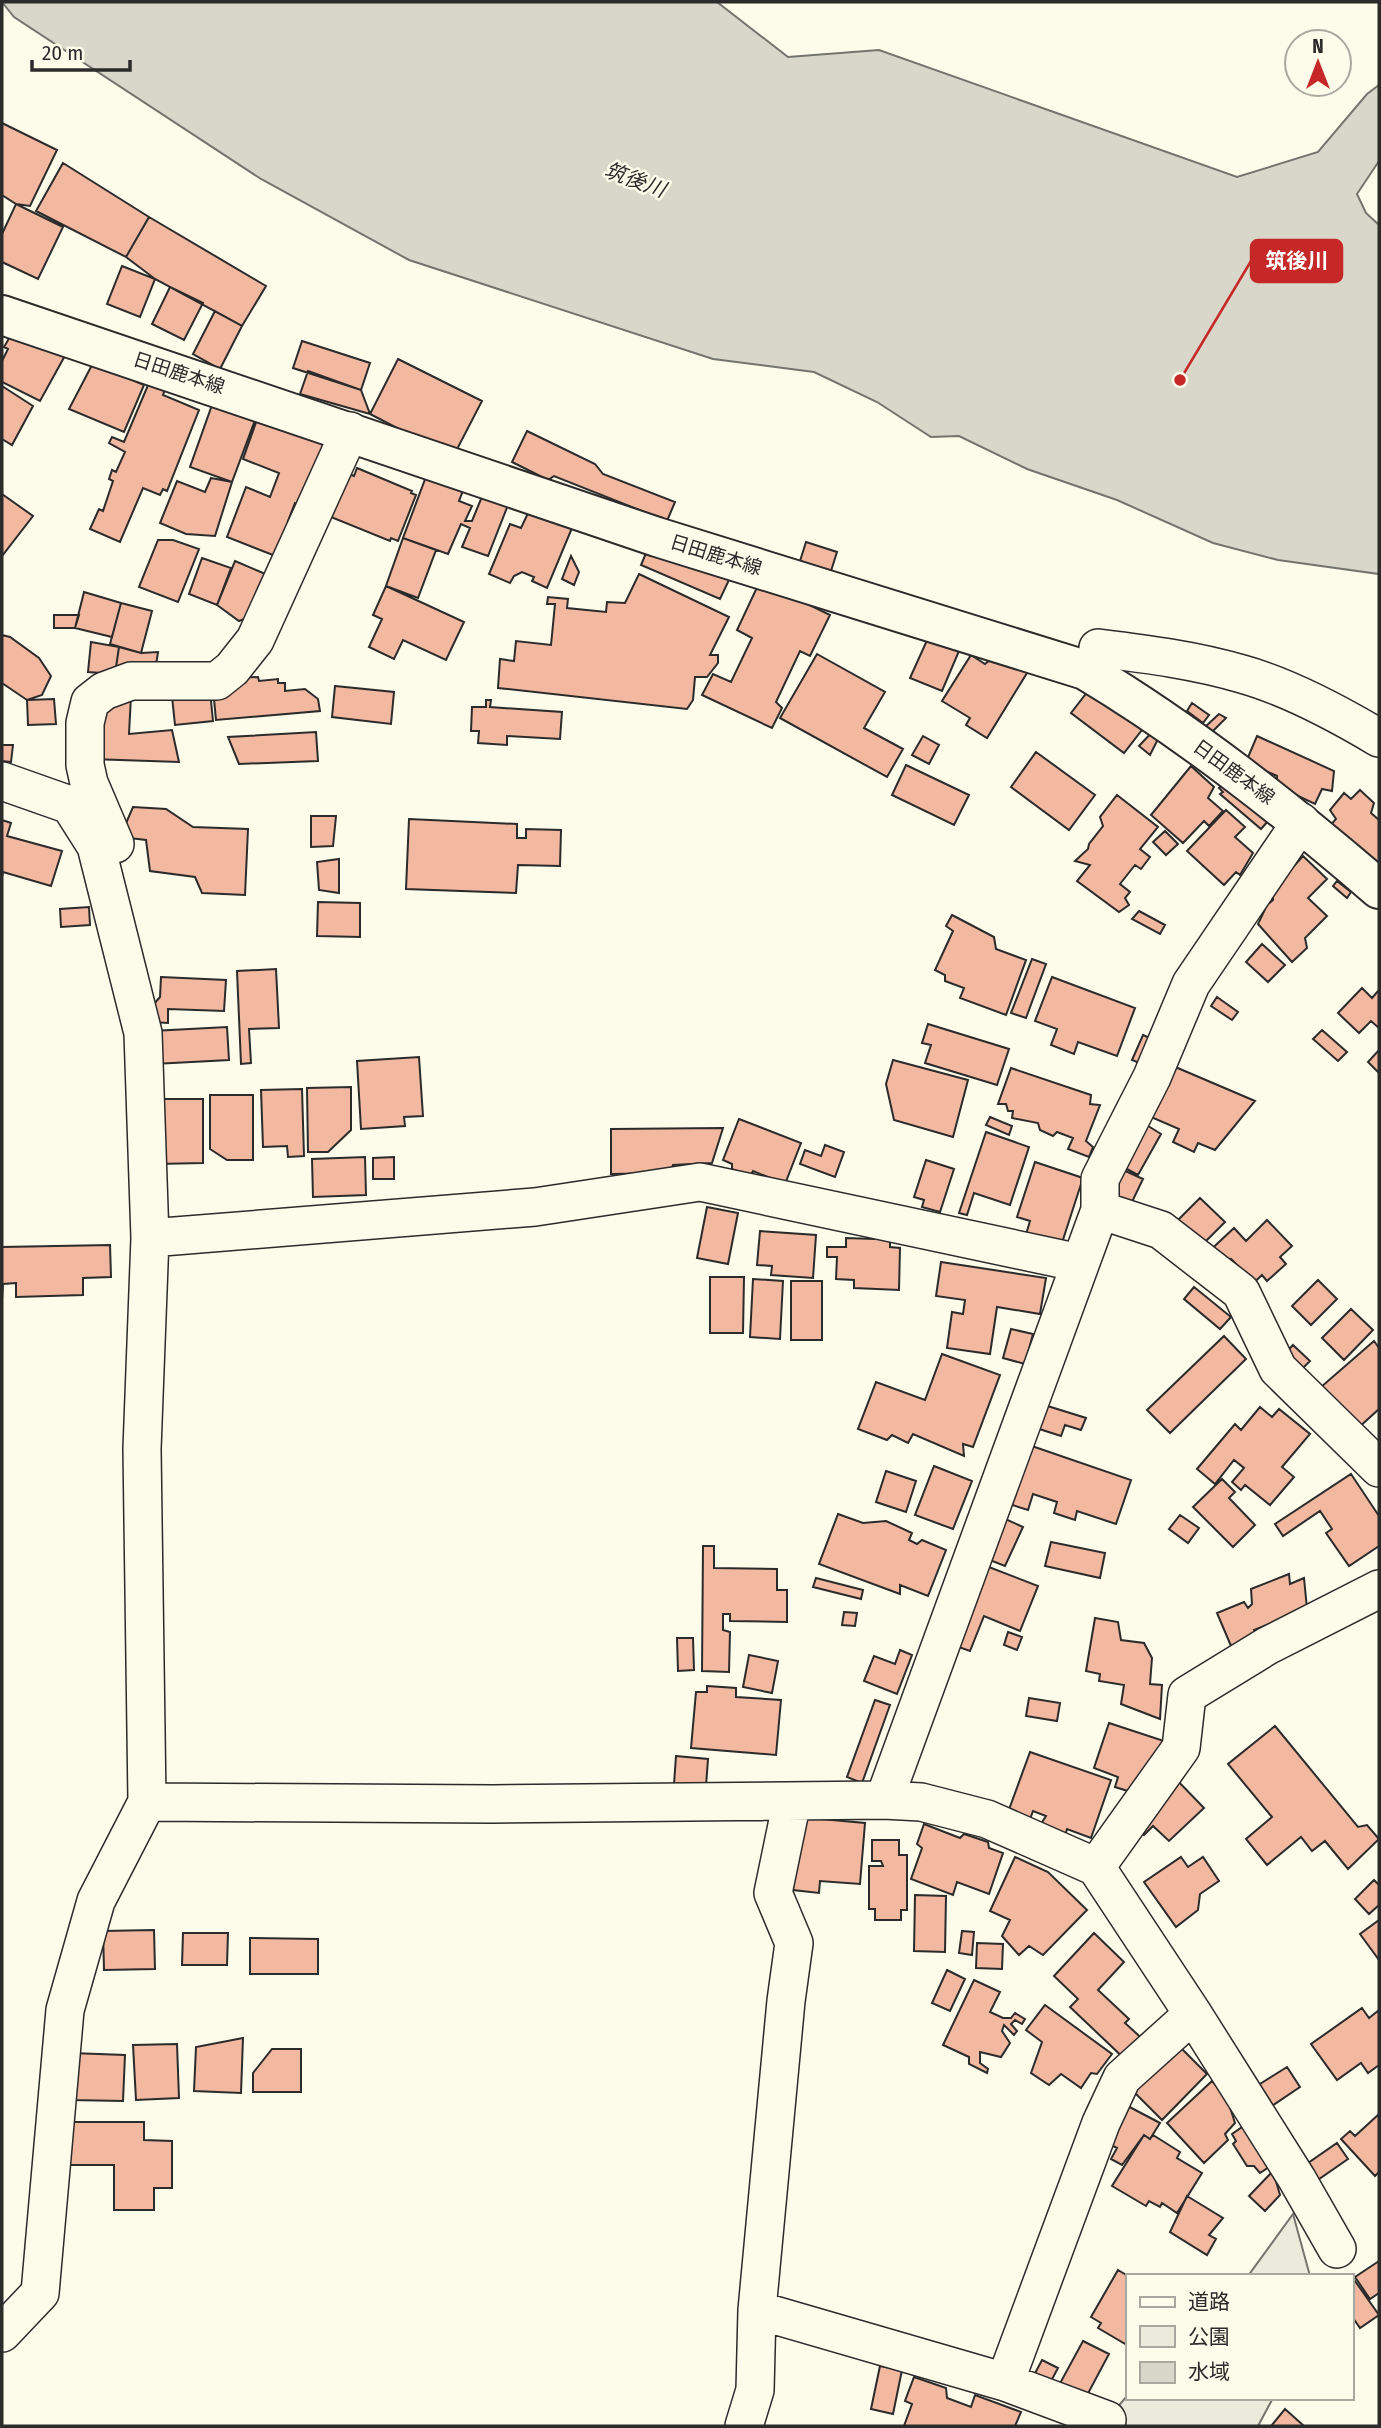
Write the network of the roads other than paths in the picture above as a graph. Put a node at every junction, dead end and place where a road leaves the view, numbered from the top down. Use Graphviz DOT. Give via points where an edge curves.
graph roads {
  1 [pos="2,315"];
  2 [pos="350,431"];
  3 [pos="1098,649"];
  4 [pos="1379,738"];
  5 [pos="2,781"];
  6 [pos="1301,822"];
  7 [pos="1379,889"];
  8 [pos="132,989"];
  9 [pos="1100,1210"];
  10 [pos="150,1238"];
  11 [pos="1080,1263"];
  12 [pos="1379,1468"];
  13 [pos="1379,1589"];
  14 [pos="884,1800"];
  15 [pos="792,1801"];
  16 [pos="148,1802"];
  17 [pos="1096,1867"];
  18 [pos="1194,2014"];
  19 [pos="1336,2249"];
  20 [pos="757,2310"];
  21 [pos="2,2333"];
  22 [pos="1005,2382"];
  23 [pos="1107,2420"];
  24 [pos="744,2426"];
  1 -- 2 [label="main road, 日田鹿本線"];
  2 -- 6 [label="main road, 日田鹿本線" via="657,537 1085,670 1131,698"];
  2 -- 8 [label="street" via="255,640 232,669 217,681 131,681 90,702 85,765 114,839 134,959"];
  3 -- 4 [label="street" via="1181,659 1244,674 1341,716"];
  5 -- 8 [label="street" via="70,805 96,846"];
  6 -- 7 [label="main road, 日田鹿本線"];
  6 -- 9 [label="street" via="1191,984 1152,1077 1100,1179"];
  8 -- 10 [label="street" via="143,1033"];
  9 -- 11 [label="street"];
  9 -- 12 [label="street" via="1161,1230 1241,1292 1278,1369"];
  10 -- 11 [label="street" via="535,1206 700,1182"];
  10 -- 16 [label="street" via="142,1449"];
  11 -- 14 [label="street"];
  13 -- 17 [label="street" via="1186,1695 1181,1748"];
  14 -- 15 [label="street"];
  14 -- 17 [label="street" via="920,1802 987,1819"];
  15 -- 16 [label="street"];
  15 -- 20 [label="street" via="773,1893 794,1943"];
  16 -- 21 [label="street" via="96,1901 65,2010 40,2293"];
  17 -- 18 [label="street"];
  18 -- 19 [label="street"];
  18 -- 22 [label="street" via="1122,2078"];
  20 -- 22 [label="street"];
  20 -- 24 [label="street" via="755,2390"];
  22 -- 23 [label="street"];
}
